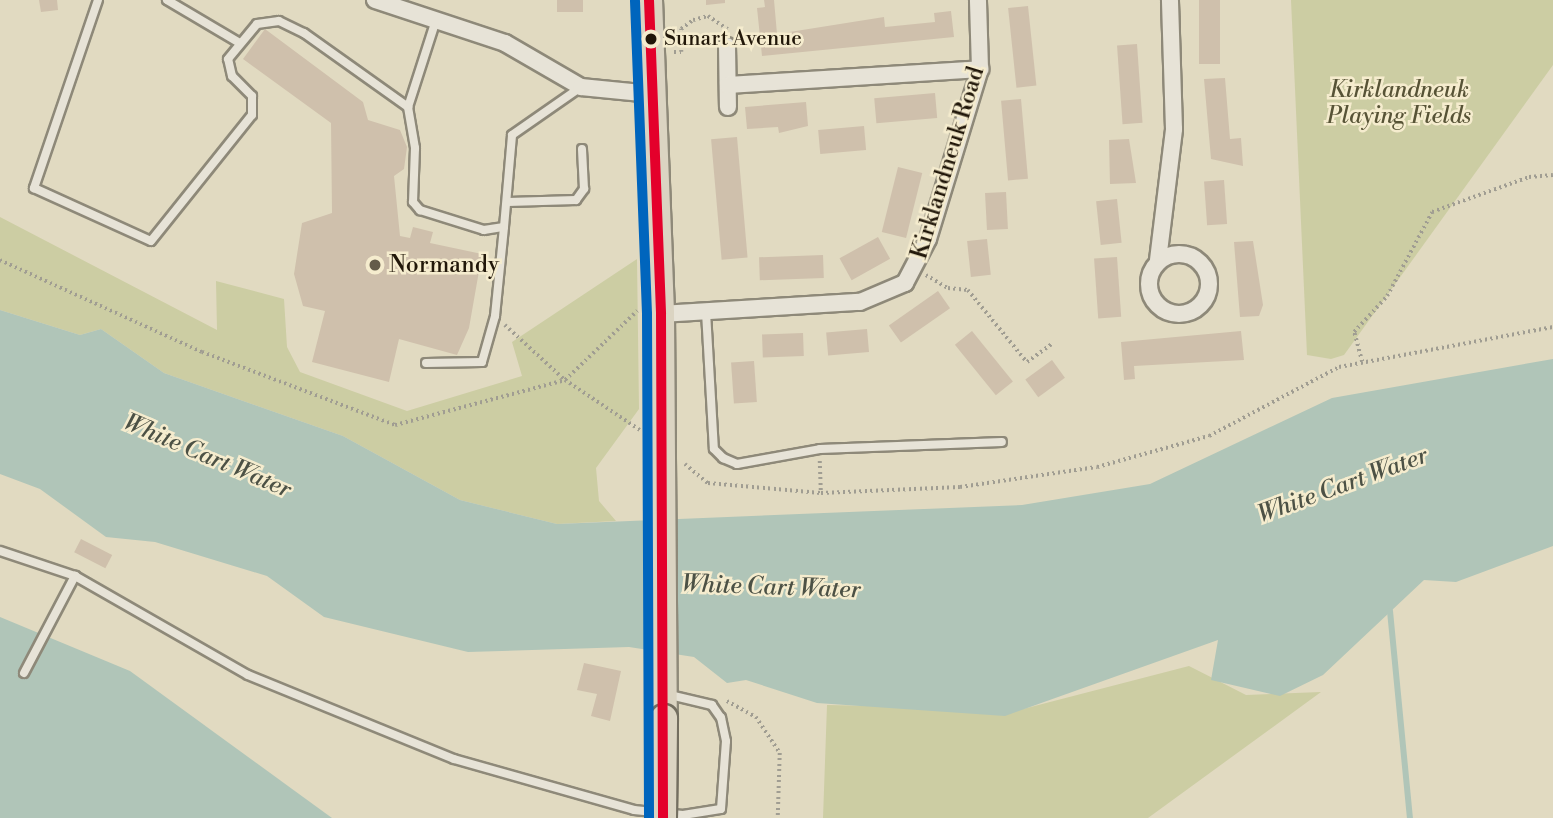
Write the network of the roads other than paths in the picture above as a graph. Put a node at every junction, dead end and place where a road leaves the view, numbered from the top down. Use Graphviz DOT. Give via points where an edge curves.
graph roads {
  1 [pos="98,0"];
  2 [pos="167,0"];
  3 [pos="375,0"];
  4 [pos="649,0"];
  5 [pos="978,0"];
  6 [pos="1170,0"];
  7 [pos="436,20"];
  8 [pos="238,41"];
  9 [pos="727,46"];
  10 [pos="980,69"];
  11 [pos="728,85"];
  12 [pos="581,87"];
  13 [pos="652,94"];
  14 [pos="408,107"];
  15 [pos="728,107"];
  16 [pos="582,149"];
  17 [pos="508,202"];
  18 [pos="504,228"];
  19 [pos="1158,260"];
  20 [pos="706,312"];
  21 [pos="661,314"];
  22 [pos="426,363"];
  23 [pos="1002,442"];
  24 [pos="0,551"];
  25 [pos="75,576"];
  26 [pos="24,673"];
  27 [pos="663,694"];
  28 [pos="663,818"];
  1 -- 8 [label="lane" via="34,188 151,241 252,115 252,96 229,69"];
  2 -- 8 [label="lane"];
  3 -- 7 [label="street"];
  4 -- 13 [label="main road"];
  5 -- 10 [label="street, Kirklandneuk Road"];
  6 -- 19 [label="street" via="1174,128"];
  7 -- 12 [label="street" via="505,43"];
  7 -- 14 [label="lane"];
  8 -- 14 [label="lane" via="257,24 279,21"];
  9 -- 11 [label="street"];
  10 -- 11 [label="street"];
  10 -- 20 [label="street, Kirklandneuk Road" via="915,269 885,295 860,302"];
  11 -- 15 [label="street"];
  12 -- 13 [label="street"];
  12 -- 17 [label="lane" via="512,135"];
  13 -- 21 [label="main road"];
  14 -- 18 [label="lane" via="415,207 484,230"];
  16 -- 17 [label="lane" via="584,189 576,200"];
  17 -- 18 [label="lane"];
  18 -- 22 [label="lane" via="495,316 481,362"];
  20 -- 21 [label="street, Kirklandneuk Road"];
  20 -- 23 [label="lane" via="714,449 737,464 820,449"];
  21 -- 27 [label="main road"];
  24 -- 25 [label="lane"];
  25 -- 26 [label="lane"];
  25 -- 27 [label="lane" via="248,674 454,759 634,810 683,815 721,809 726,741 721,718 712,705"];
  27 -- 28 [label="main road, bridge"];
}
